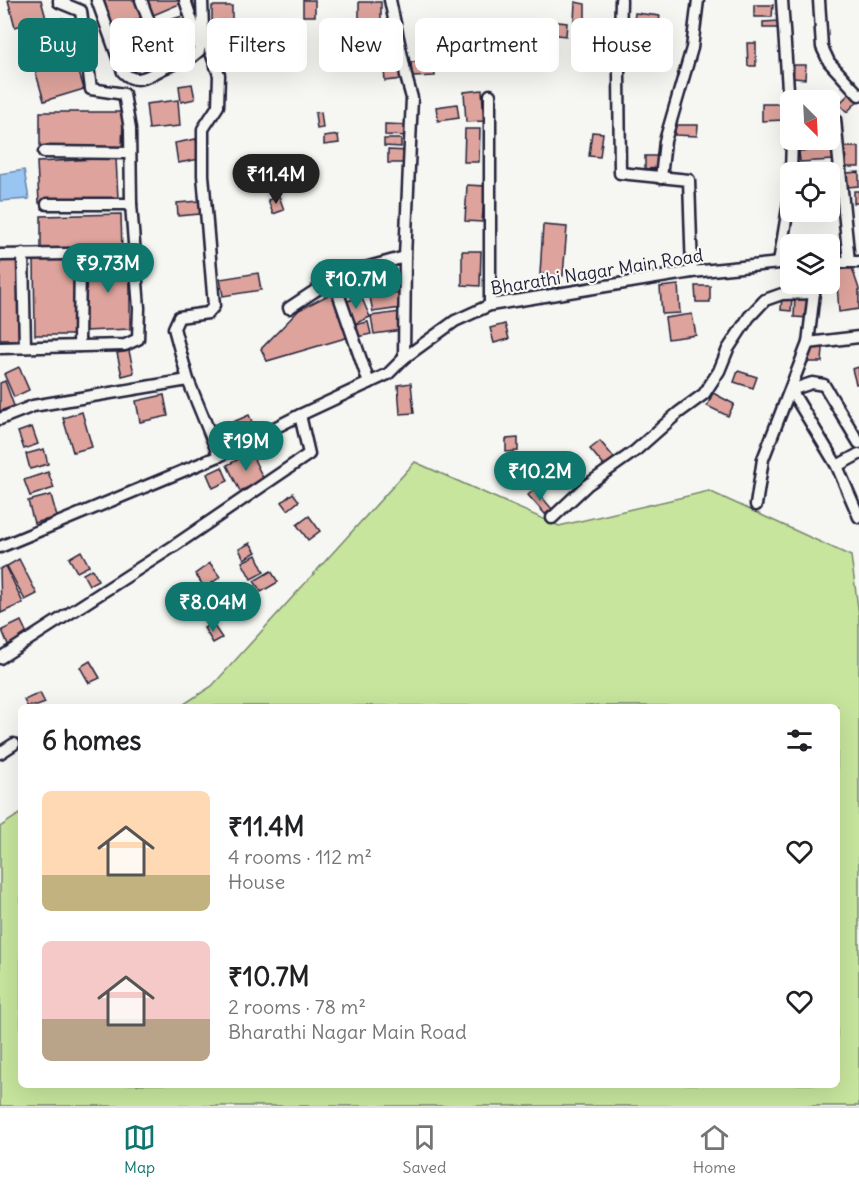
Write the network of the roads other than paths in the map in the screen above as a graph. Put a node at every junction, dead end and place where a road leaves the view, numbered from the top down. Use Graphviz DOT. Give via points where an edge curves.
graph roads {
  1 [pos="59,0"];
  2 [pos="97,0"];
  3 [pos="141,0"];
  4 [pos="185,0"];
  5 [pos="202,0"];
  6 [pos="390,0"];
  7 [pos="621,0"];
  8 [pos="698,0"];
  9 [pos="782,0"];
  10 [pos="819,0"];
  11 [pos="148,18"];
  12 [pos="191,18"];
  13 [pos="195,28"];
  14 [pos="110,36"];
  15 [pos="195,54"];
  16 [pos="123,72"];
  17 [pos="154,72"];
  18 [pos="788,90"];
  19 [pos="490,95"];
  20 [pos="859,95"];
  21 [pos="839,150"];
  22 [pos="44,152"];
  23 [pos="130,153"];
  24 [pos="661,178"];
  25 [pos="47,204"];
  26 [pos="130,204"];
  27 [pos="80,253"];
  28 [pos="134,253"];
  29 [pos="23,254"];
  30 [pos="0,255"];
  31 [pos="405,257"];
  32 [pos="854,262"];
  33 [pos="780,263"];
  34 [pos="692,272"];
  35 [pos="782,294"];
  36 [pos="813,294"];
  37 [pos="339,296"];
  38 [pos="490,305"];
  39 [pos="289,308"];
  40 [pos="859,337"];
  41 [pos="808,343"];
  42 [pos="79,346"];
  43 [pos="25,347"];
  44 [pos="0,348"];
  45 [pos="404,358"];
  46 [pos="188,380"];
  47 [pos="369,383"];
  48 [pos="791,390"];
  49 [pos="300,415"];
  50 [pos="0,419"];
  51 [pos="859,443"];
  52 [pos="859,454"];
  53 [pos="219,456"];
  54 [pos="837,466"];
  55 [pos="756,505"];
  56 [pos="859,517"];
  57 [pos="552,518"];
  58 [pos="0,547"];
  59 [pos="0,658"];
  60 [pos="14,744"];
  61 [pos="0,753"];
  1 -- 23 [label="street" via="81,11 91,89 123,94"];
  2 -- 14 [label="street"];
  3 -- 11 [label="street"];
  4 -- 12 [label="street"];
  5 -- 46 [label="street" via="203,30 219,75 218,106 203,129 214,306 208,313 179,317 174,328"];
  6 -- 31 [label="street" via="412,98"];
  7 -- 24 [label="street" via="620,173"];
  8 -- 24 [label="street" via="692,48 665,141"];
  9 -- 18 [label="street"];
  10 -- 20 [label="street" via="822,47"];
  13 -- 15 [label="street" via="200,42"];
  16 -- 17 [label="street" via="136,80"];
  19 -- 38 [label="street"];
  21 -- 32 [label="street"];
  22 -- 23 [label="street"];
  23 -- 26 [label="street"];
  24 -- 34 [label="street" via="689,180"];
  25 -- 26 [label="street"];
  26 -- 28 [label="street"];
  27 -- 28 [label="street"];
  27 -- 29 [label="street"];
  27 -- 42 [label="street"];
  28 -- 42 [label="street" via="138,339 125,345"];
  29 -- 30 [label="street"];
  29 -- 43 [label="street"];
  31 -- 39 [label="street" via="339,275"];
  31 -- 45 [label="street"];
  33 -- 34 [label="street, Bharathi Nagar Main Road"];
  34 -- 38 [label="street, Bharathi Nagar Main Road"];
  35 -- 57 [label="street" via="765,300 749,317 704,394 587,485"];
  36 -- 41 [label="street"];
  37 -- 47 [label="street"];
  38 -- 45 [label="street, Bharathi Nagar Main Road" via="455,321"];
  40 -- 41 [label="street"];
  41 -- 48 [label="street"];
  42 -- 43 [label="street"];
  43 -- 44 [label="street"];
  45 -- 47 [label="street, Bharathi Nagar Main Road" via="388,374"];
  46 -- 50 [label="street" via="33,406"];
  46 -- 53 [label="street"];
  47 -- 49 [label="street, Bharathi Nagar Main Road"];
  48 -- 51 [label="street" via="812,383 824,385"];
  48 -- 54 [label="street"];
  48 -- 55 [label="street" via="763,459"];
  49 -- 53 [label="street, Bharathi Nagar Main Road"];
  49 -- 59 [label="street" via="309,454"];
  52 -- 54 [label="street"];
  53 -- 58 [label="street, Bharathi Nagar Main Road"];
  54 -- 56 [label="street"];
  60 -- 61 [label="street"];
}
